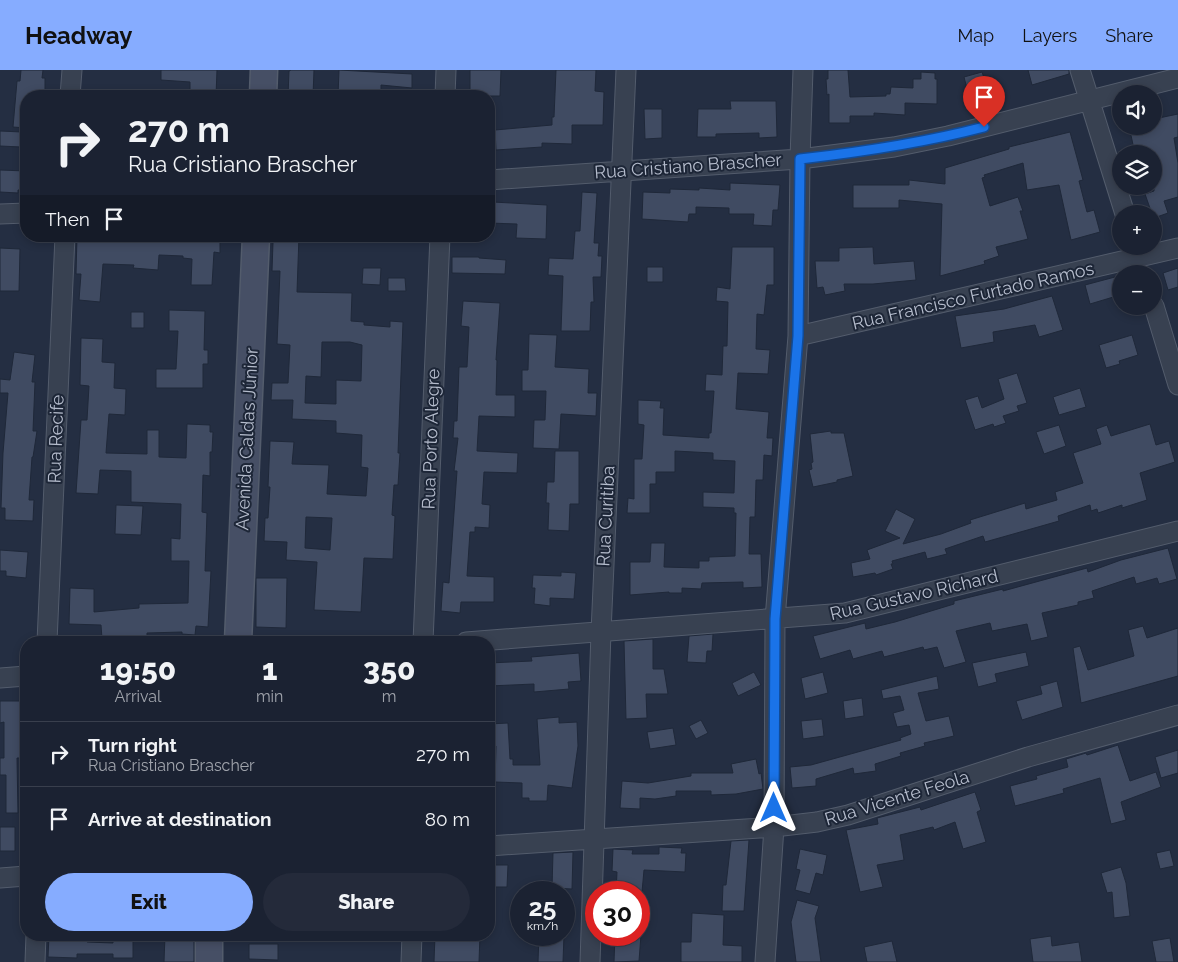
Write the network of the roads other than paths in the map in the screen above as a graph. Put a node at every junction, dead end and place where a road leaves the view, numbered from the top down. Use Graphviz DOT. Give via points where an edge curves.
graph roads {
  1 [pos="72,70"];
  2 [pos="247,70"];
  3 [pos="264,70"];
  4 [pos="446,70"];
  5 [pos="626,70"];
  6 [pos="803,70"];
  7 [pos="1080,70"];
  8 [pos="1178,78"];
  9 [pos="70,90"];
  10 [pos="246,90"];
  11 [pos="263,90"];
  12 [pos="445,90"];
  13 [pos="1090,100"];
  14 [pos="800,159"];
  15 [pos="621,171"];
  16 [pos="495,180"];
  17 [pos="1122,205"];
  18 [pos="20,213"];
  19 [pos="0,214"];
  20 [pos="64,242"];
  21 [pos="239,242"];
  22 [pos="256,242"];
  23 [pos="440,242"];
  24 [pos="1178,248"];
  25 [pos="1139,259"];
  26 [pos="1157,315"];
  27 [pos="798,336"];
  28 [pos="1178,385"];
  29 [pos="1178,531"];
  30 [pos="775,619"];
  31 [pos="601,632"];
  32 [pos="47,636"];
  33 [pos="221,636"];
  34 [pos="238,636"];
  35 [pos="423,636"];
  36 [pos="495,640"];
  37 [pos="20,676"];
  38 [pos="0,678"];
  39 [pos="1178,715"];
  40 [pos="774,828"];
  41 [pos="594,839"];
  42 [pos="495,846"];
  43 [pos="20,876"];
  44 [pos="0,878"];
  45 [pos="36,941"];
  46 [pos="209,941"];
  47 [pos="226,941"];
  48 [pos="412,941"];
  49 [pos="35,962"];
  50 [pos="208,962"];
  51 [pos="226,962"];
  52 [pos="411,962"];
  53 [pos="590,962"];
  54 [pos="766,962"];
  1 -- 9 [label="street"];
  2 -- 10 [label="main road"];
  3 -- 11 [label="main road"];
  4 -- 12 [label="street"];
  5 -- 15 [label="street, Rua Curitiba"];
  6 -- 14 [label="street"];
  7 -- 13 [label="street"];
  8 -- 13 [label="street, Rua Cristiano Brascher"];
  13 -- 14 [label="street, Rua Cristiano Brascher" via="894,147"];
  13 -- 17 [label="street"];
  14 -- 15 [label="street, Rua Cristiano Brascher"];
  14 -- 27 [label="street"];
  15 -- 16 [label="street, Rua Cristiano Brascher"];
  15 -- 31 [label="street, Rua Curitiba"];
  18 -- 19 [label="street"];
  20 -- 32 [label="street, Rua Recife"];
  21 -- 33 [label="main road, Avenida Caldas Júnior"];
  22 -- 34 [label="main road, Avenida Caldas Júnior"];
  23 -- 35 [label="street, Rua Porto Alegre"];
  24 -- 25 [label="street, Rua Francisco Furtado Ramos"];
  25 -- 27 [label="street, Rua Francisco Furtado Ramos"];
  26 -- 28 [label="street"];
  27 -- 30 [label="street"];
  29 -- 30 [label="street, Rua Gustavo Richard" via="865,609"];
  30 -- 31 [label="street, Rua Gustavo Richard"];
  30 -- 40 [label="street"];
  31 -- 36 [label="street, Rua Gustavo Richard"];
  31 -- 41 [label="street, Rua Curitiba"];
  37 -- 38 [label="street"];
  39 -- 40 [label="street, Rua Vicente Feola" via="1028,757 848,815"];
  40 -- 41 [label="street, Rua Vicente Feola"];
  40 -- 54 [label="street"];
  41 -- 42 [label="street, Rua Vicente Feola"];
  41 -- 53 [label="street, Rua Curitiba"];
  43 -- 44 [label="street"];
  45 -- 49 [label="street"];
  46 -- 50 [label="main road"];
  47 -- 51 [label="main road"];
  48 -- 52 [label="street"];
}
